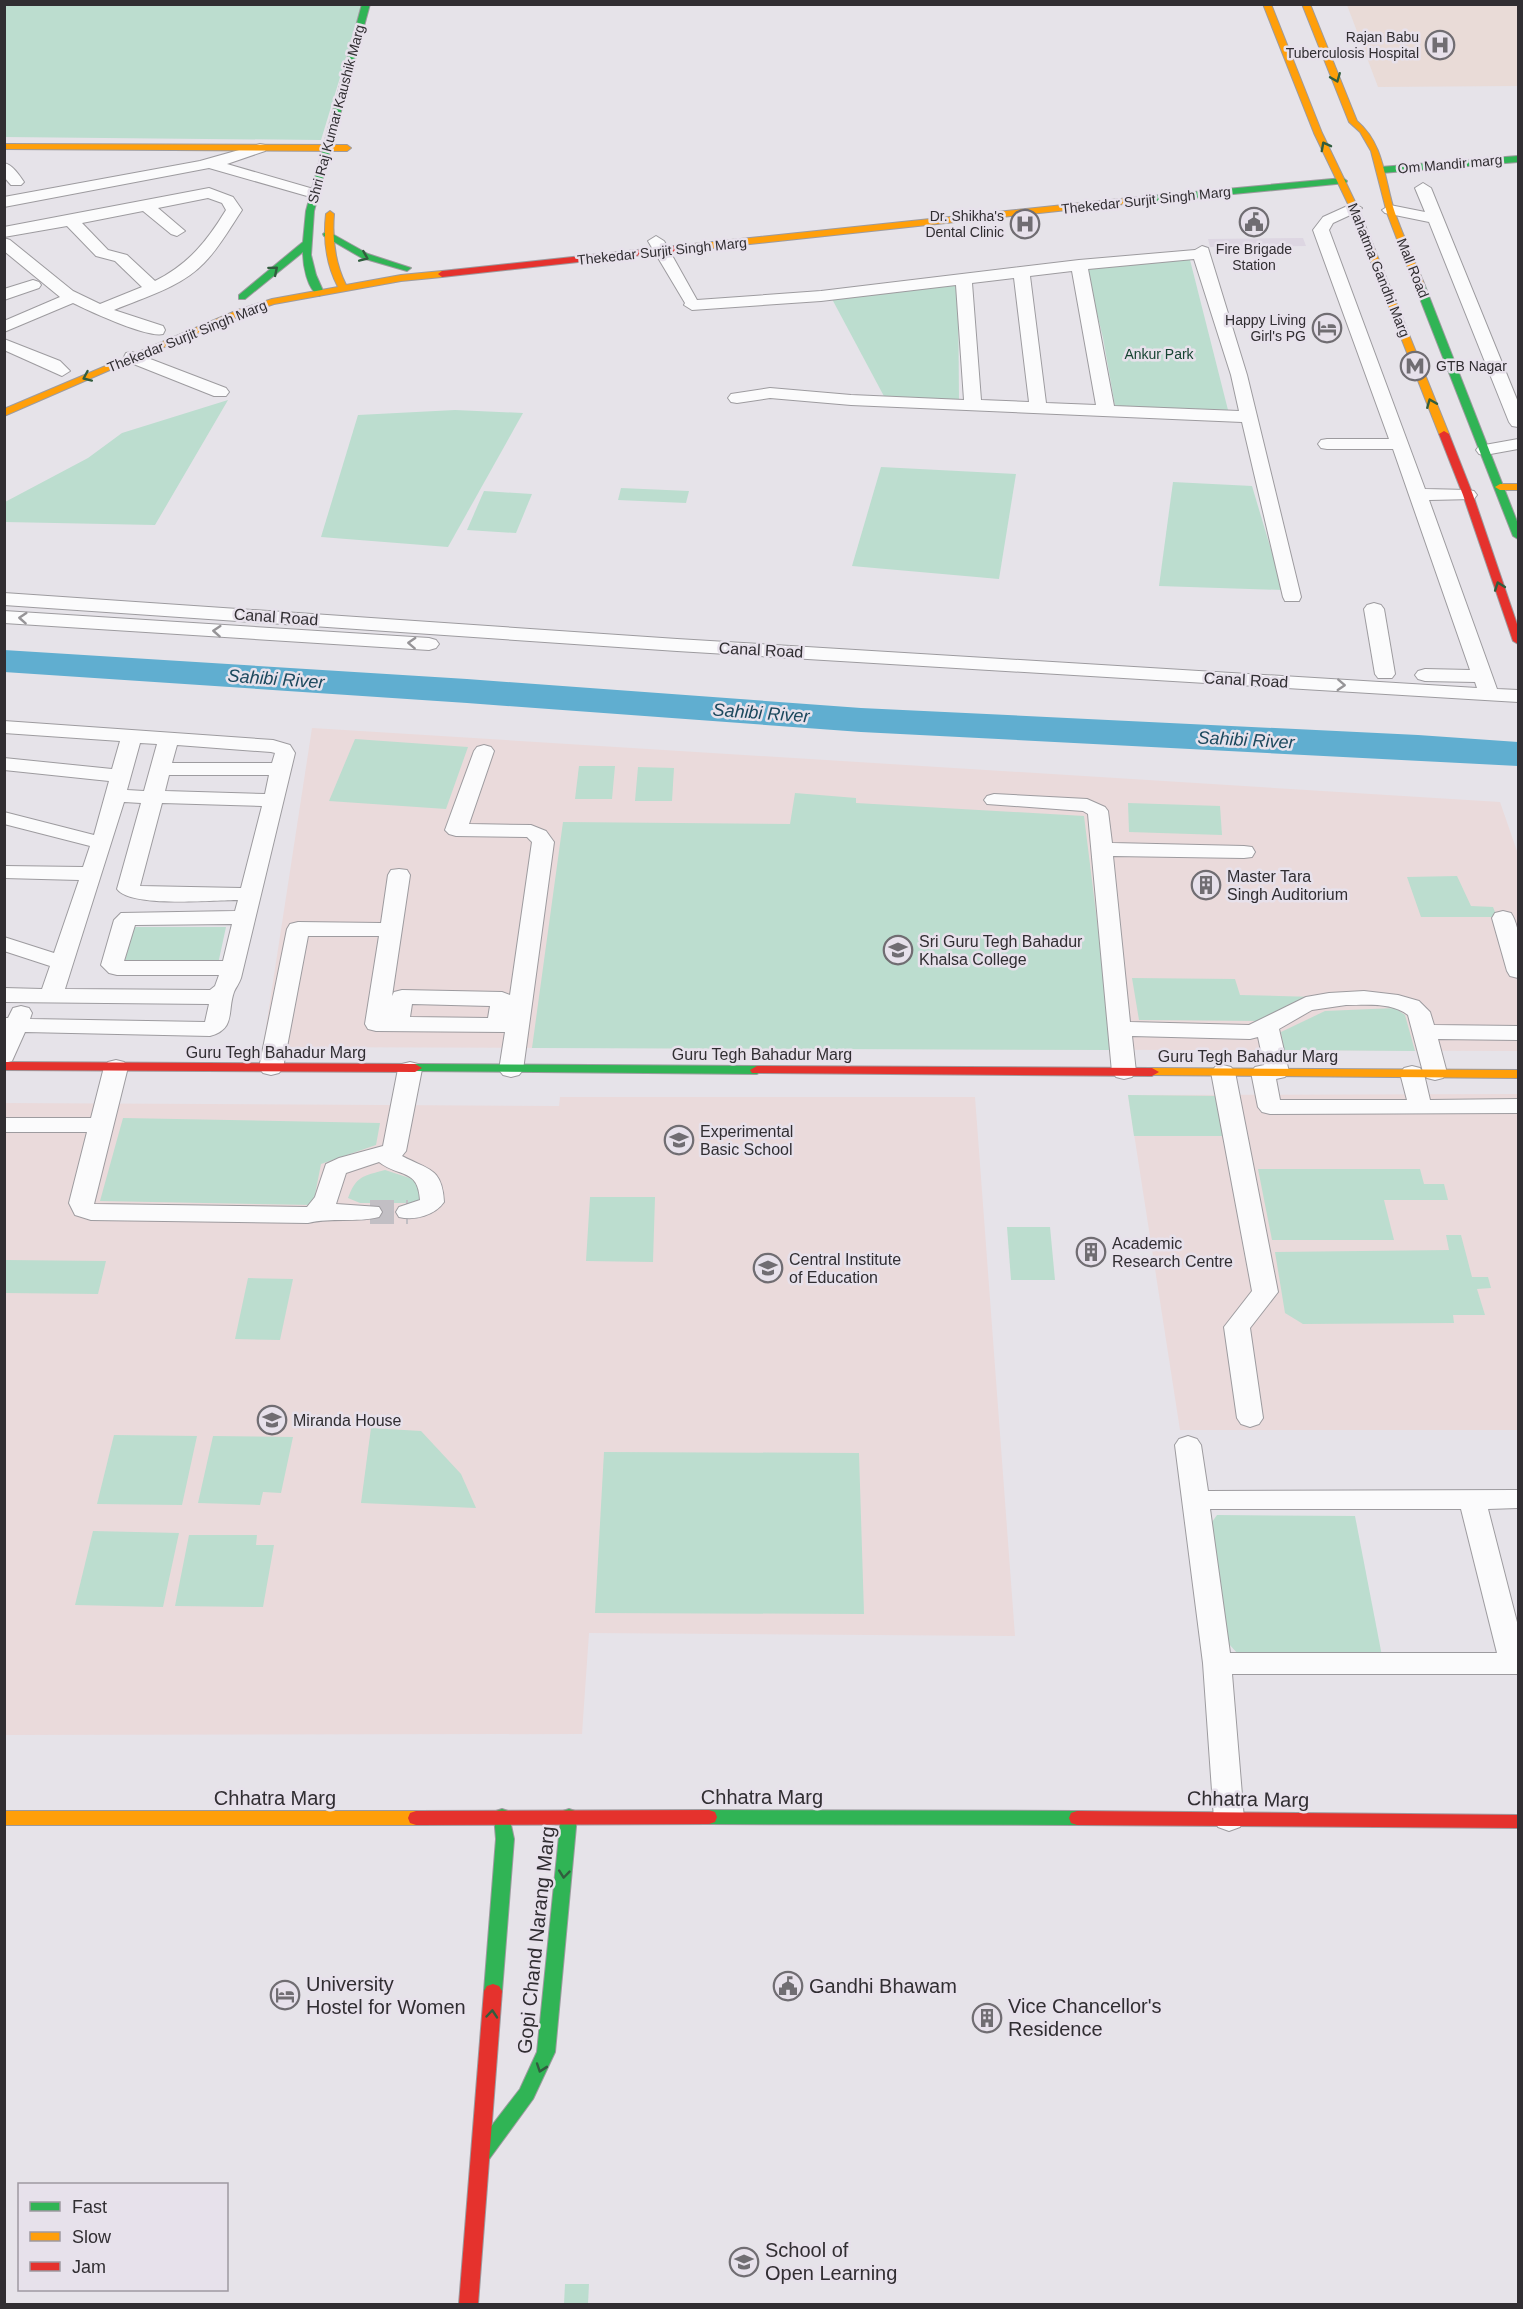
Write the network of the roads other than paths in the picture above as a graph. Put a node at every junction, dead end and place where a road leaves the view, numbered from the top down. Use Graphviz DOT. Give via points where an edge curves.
graph roads {
  1 [pos="366,4"];
  2 [pos="1267,4"];
  3 [pos="1306,4"];
  4 [pos="260,148"];
  5 [pos="326,151"];
  6 [pos="346,152"];
  7 [pos="5,155"];
  8 [pos="243,155"];
  9 [pos="1518,159"];
  10 [pos="210,163"];
  11 [pos="1518,169"];
  12 [pos="1382,175"];
  13 [pos="1341,177"];
  14 [pos="134,179"];
  15 [pos="16,182"];
  16 [pos="109,184"];
  17 [pos="1423,188"];
  18 [pos="312,193"];
  19 [pos="333,197"];
  20 [pos="4,202"];
  21 [pos="146,206"];
  22 [pos="1354,208"];
  23 [pos="1390,210"];
  24 [pos="1434,218"];
  25 [pos="71,221"];
  26 [pos="177,231"];
  27 [pos="4,232"];
  28 [pos="327,234"];
  29 [pos="4,243"];
  30 [pos="307,244"];
  31 [pos="659,246"];
  32 [pos="4,260"];
  33 [pos="1079,265"];
  34 [pos="407,268"];
  35 [pos="1021,272"];
  36 [pos="964,279"];
  37 [pos="340,283"];
  38 [pos="33,285"];
  39 [pos="152,287"];
  40 [pos="316,288"];
  41 [pos="4,295"];
  42 [pos="73,297"];
  43 [pos="242,297"];
  44 [pos="55,305"];
  45 [pos="99,310"];
  46 [pos="210,310"];
  47 [pos="4,327"];
  48 [pos="162,328"];
  49 [pos="135,339"];
  50 [pos="4,344"];
  51 [pos="132,357"];
  52 [pos="67,369"];
  53 [pos="43,380"];
  54 [pos="220,392"];
  55 [pos="737,398"];
  56 [pos="973,405"];
  57 [pos="1038,408"];
  58 [pos="1106,411"];
  59 [pos="4,414"];
  60 [pos="1250,417"];
  61 [pos="1518,422"];
  62 [pos="1327,444"];
  63 [pos="1400,444"];
  64 [pos="1518,444"];
  65 [pos="1485,450"];
  66 [pos="1518,487"];
  67 [pos="1418,494"];
  68 [pos="1508,494"];
  69 [pos="1468,495"];
  70 [pos="1518,536"];
  71 [pos="4,590"];
  72 [pos="1292,597"];
  73 [pos="4,598"];
  74 [pos="1374,609"];
  75 [pos="4,617"];
  76 [pos="1518,641"];
  77 [pos="677,645"];
  78 [pos="898,655"];
  79 [pos="1386,674"];
  80 [pos="1486,685"];
  81 [pos="1518,696"];
  82 [pos="1518,711"];
  83 [pos="4,727"];
  84 [pos="132,735"];
  85 [pos="169,738"];
  86 [pos="484,751"];
  87 [pos="4,764"];
  88 [pos="162,769"];
  89 [pos="281,769"];
  90 [pos="118,786"];
  91 [pos="153,797"];
  92 [pos="273,800"];
  93 [pos="994,800"];
  94 [pos="4,818"];
  95 [pos="102,843"];
  96 [pos="1101,849"];
  97 [pos="1244,852"];
  98 [pos="4,872"];
  99 [pos="399,875"];
  100 [pos="89,881"];
  101 [pos="128,889"];
  102 [pos="250,894"];
  103 [pos="244,917"];
  104 [pos="1503,918"];
  105 [pos="391,930"];
  106 [pos="4,942"];
  107 [pos="62,963"];
  108 [pos="232,968"];
  109 [pos="1518,971"];
  110 [pos="4,994"];
  111 [pos="223,994"];
  112 [pos="28,995"];
  113 [pos="51,996"];
  114 [pos="10,1025"];
  115 [pos="507,1025"];
  116 [pos="1267,1027"];
  117 [pos="1120,1029"];
  118 [pos="1424,1032"];
  119 [pos="1518,1033"];
  120 [pos="4,1056"];
  121 [pos="4,1066"];
  122 [pos="116,1067"];
  123 [pos="271,1068"];
  124 [pos="410,1069"];
  125 [pos="511,1070"];
  126 [pos="1124,1072"];
  127 [pos="1223,1072"];
  128 [pos="1270,1072"];
  129 [pos="1412,1073"];
  130 [pos="1436,1073"];
  131 [pos="1518,1074"];
  132 [pos="1518,1106"];
  133 [pos="1420,1107"];
  134 [pos="4,1125"];
  135 [pos="102,1125"];
  136 [pos="383,1154"];
  137 [pos="319,1212"];
  138 [pos="370,1212"];
  139 [pos="408,1212"];
  140 [pos="1250,1418"];
  141 [pos="1188,1445"];
  142 [pos="1472,1499"];
  143 [pos="1518,1499"];
  144 [pos="1197,1500"];
  145 [pos="1217,1663"];
  146 [pos="1516,1664"];
  147 [pos="502,1816"];
  148 [pos="569,1816"];
  149 [pos="4,1818"];
  150 [pos="1228,1819"];
  151 [pos="1518,1822"];
  152 [pos="480,2156"];
  153 [pos="468,2304"];
  1 -- 5 [label="street, Shri Raj Kumar Kaushik Marg"];
  13 -- 2 [label="street, Mahatma Gandhi Marg, one-way" via="1318,133"];
  3 -- 12 [label="street, Mall Road, one-way" via="1353,122 1366,131"];
  4 -- 5 [label="street"];
  4 -- 7 [label="street"];
  4 -- 8 [label="street"];
  5 -- 6 [label="street"];
  5 -- 8 [label="street"];
  5 -- 18 [label="street, Shri Raj Kumar Kaushik Marg"];
  7 -- 8 [label="street"];
  7 -- 15 [label="street"];
  8 -- 10 [label="street"];
  9 -- 12 [label="street, Om Mandir marg"];
  10 -- 14 [label="street"];
  10 -- 18 [label="street"];
  11 -- 12 [label="street, Om Mandir marg"];
  12 -- 23 [label="street, Mall Road"];
  13 -- 22 [label="street, Mahatma Gandhi Marg"];
  13 -- 31 [label="street, Thekedar Surjit Singh Marg"];
  14 -- 16 [label="street"];
  14 -- 21 [label="street" via="152,195"];
  16 -- 20 [label="street"];
  16 -- 21 [label="street" via="126,201"];
  17 -- 24 [label="street"];
  18 -- 30 [label="street, Shri Raj Kumar Kaushik Marg"];
  19 -- 28 [label="street, Shri Raj Kumar Kaushik Marg"];
  21 -- 25 [label="street"];
  21 -- 26 [label="street"];
  21 -- 39 [label="street" via="208,193 228,200 234,210 191,267"];
  22 -- 63 [label="street" via="1328,220 1321,230"];
  69 -- 22 [label="street, Mahatma Gandhi Marg, one-way"];
  23 -- 24 [label="street"];
  23 -- 65 [label="street, Mall Road"];
  24 -- 61 [label="street"];
  25 -- 27 [label="street"];
  25 -- 39 [label="street" via="102,253 122,258"];
  28 -- 34 [label="street, one-way" via="370,260"];
  28 -- 37 [label="street, Shri Raj Kumar Kaushik Marg"];
  29 -- 42 [label="street"];
  30 -- 40 [label="street, Shri Raj Kumar Kaushik Marg"];
  43 -- 30 [label="street, one-way"];
  31 -- 34 [label="street, Thekedar Surjit Singh Marg"];
  31 -- 36 [label="street" via="690,302 821,296"];
  31 -- 37 [label="street, Thekedar Surjit Singh Marg"];
  32 -- 38 [label="street"];
  33 -- 35 [label="street"];
  33 -- 58 [label="street"];
  33 -- 60 [label="street" via="1201,253"];
  34 -- 37 [label="street, Thekedar Surjit Singh Marg"];
  35 -- 36 [label="street"];
  35 -- 57 [label="street"];
  36 -- 56 [label="street"];
  37 -- 40 [label="street, Thekedar Surjit Singh Marg"];
  38 -- 41 [label="street"];
  38 -- 44 [label="street"];
  39 -- 45 [label="street"];
  40 -- 43 [label="street, Thekedar Surjit Singh Marg"];
  40 -- 51 [label="street, Thekedar Surjit Singh Marg" via="241,312"];
  42 -- 44 [label="street"];
  42 -- 45 [label="street"];
  43 -- 46 [label="street, Thekedar Surjit Singh Marg"];
  44 -- 47 [label="street"];
  45 -- 48 [label="street"];
  48 -- 49 [label="street, Thekedar Surjit Singh Marg"];
  50 -- 52 [label="street"];
  51 -- 54 [label="street"];
  51 -- 59 [label="street, Thekedar Surjit Singh Marg, one-way"];
  52 -- 53 [label="street"];
  55 -- 56 [label="street" via="770,393"];
  56 -- 57 [label="street"];
  57 -- 58 [label="street"];
  58 -- 60 [label="street"];
  60 -- 72 [label="street"];
  62 -- 63 [label="street"];
  63 -- 67 [label="street"];
  64 -- 65 [label="street"];
  65 -- 68 [label="street, Mall Road"];
  66 -- 68 [label="street"];
  67 -- 69 [label="street"];
  67 -- 80 [label="street"];
  68 -- 70 [label="street, Mall Road"];
  76 -- 69 [label="street, Mahatma Gandhi Marg, one-way"];
  71 -- 77 [label="street"];
  73 -- 77 [label="street, Canal Road"];
  74 -- 79 [label="street"];
  77 -- 75 [label="street, one-way"];
  77 -- 78 [label="street" via="850,641"];
  77 -- 82 [label="street"];
  78 -- 79 [label="street" via="959,646"];
  78 -- 80 [label="street, Canal Road, one-way"];
  79 -- 80 [label="street"];
  80 -- 81 [label="street, Canal Road"];
  83 -- 84 [label="street"];
  84 -- 85 [label="street"];
  84 -- 90 [label="street"];
  85 -- 88 [label="street"];
  85 -- 89 [label="street" via="273,746 285,753"];
  86 -- 115 [label="street" via="456,830 531,831 543,842"];
  87 -- 90 [label="street"];
  88 -- 89 [label="street"];
  88 -- 91 [label="street"];
  89 -- 92 [label="street"];
  90 -- 91 [label="street"];
  90 -- 95 [label="street"];
  91 -- 92 [label="street"];
  91 -- 101 [label="street"];
  92 -- 102 [label="street"];
  93 -- 96 [label="street" via="1093,807 1099,814"];
  94 -- 95 [label="street"];
  95 -- 100 [label="street"];
  96 -- 97 [label="street"];
  96 -- 117 [label="street"];
  98 -- 100 [label="street"];
  99 -- 105 [label="street"];
  100 -- 101 [label="street"];
  100 -- 107 [label="street"];
  101 -- 102 [label="street" via="144,894"];
  102 -- 103 [label="street"];
  103 -- 108 [label="street"];
  103 -- 108 [label="street" via="129,918 125,920 112,965"];
  104 -- 109 [label="street"];
  105 -- 115 [label="street" via="376,1024 397,1024 402,997 502,999"];
  105 -- 123 [label="street" via="298,929"];
  106 -- 107 [label="street"];
  107 -- 113 [label="street"];
  108 -- 111 [label="street"];
  110 -- 112 [label="street"];
  111 -- 113 [label="street"];
  111 -- 114 [label="street" via="216,1025 210,1029"];
  112 -- 113 [label="street"];
  112 -- 114 [label="street"];
  114 -- 120 [label="street"];
  115 -- 125 [label="street"];
  116 -- 117 [label="street" via="1250,1032"];
  116 -- 118 [label="street" via="1304,1005 1323,1000 1396,1000 1416,1006"];
  116 -- 128 [label="street"];
  117 -- 126 [label="street"];
  118 -- 119 [label="street"];
  118 -- 130 [label="street"];
  121 -- 122 [label="street, Guru Tegh Bahadur Marg"];
  122 -- 123 [label="street, Guru Tegh Bahadur Marg"];
  122 -- 135 [label="street"];
  123 -- 124 [label="street, Guru Tegh Bahadur Marg"];
  124 -- 125 [label="street, Guru Tegh Bahadur Marg"];
  124 -- 136 [label="street" via="394,1151"];
  125 -- 126 [label="street, Guru Tegh Bahadur Marg"];
  126 -- 127 [label="street, Guru Tegh Bahadur Marg"];
  127 -- 128 [label="street, Guru Tegh Bahadur Marg"];
  127 -- 140 [label="street" via="1265,1292 1237,1327"];
  128 -- 129 [label="street, Guru Tegh Bahadur Marg"];
  128 -- 133 [label="street" via="1270,1107"];
  129 -- 130 [label="street, Guru Tegh Bahadur Marg"];
  129 -- 133 [label="street"];
  130 -- 131 [label="street, Guru Tegh Bahadur Marg"];
  132 -- 133 [label="street"];
  134 -- 135 [label="street"];
  135 -- 137 [label="street" via="81,1203 84,1210 308,1215"];
  136 -- 137 [label="street" via="335,1169"];
  136 -- 139 [label="street" via="420,1172 431,1184 432,1202 428,1208"];
  137 -- 138 [label="street"];
  141 -- 144 [label="street"];
  142 -- 143 [label="street"];
  142 -- 144 [label="street"];
  142 -- 146 [label="street"];
  144 -- 145 [label="street"];
  145 -- 146 [label="street"];
  145 -- 150 [label="street"];
  147 -- 148 [label="street, Chhatra Marg"];
  147 -- 149 [label="street, Chhatra Marg"];
  152 -- 147 [label="street, Gopi Chand Narang Marg, one-way" via="503,1870"];
  148 -- 150 [label="street, Chhatra Marg"];
  148 -- 152 [label="street, Gopi Chand Narang Marg, one-way" via="541,2072"];
  150 -- 151 [label="street, Chhatra Marg"];
  152 -- 153 [label="street, Gopi Chand Narang Marg"];
}
